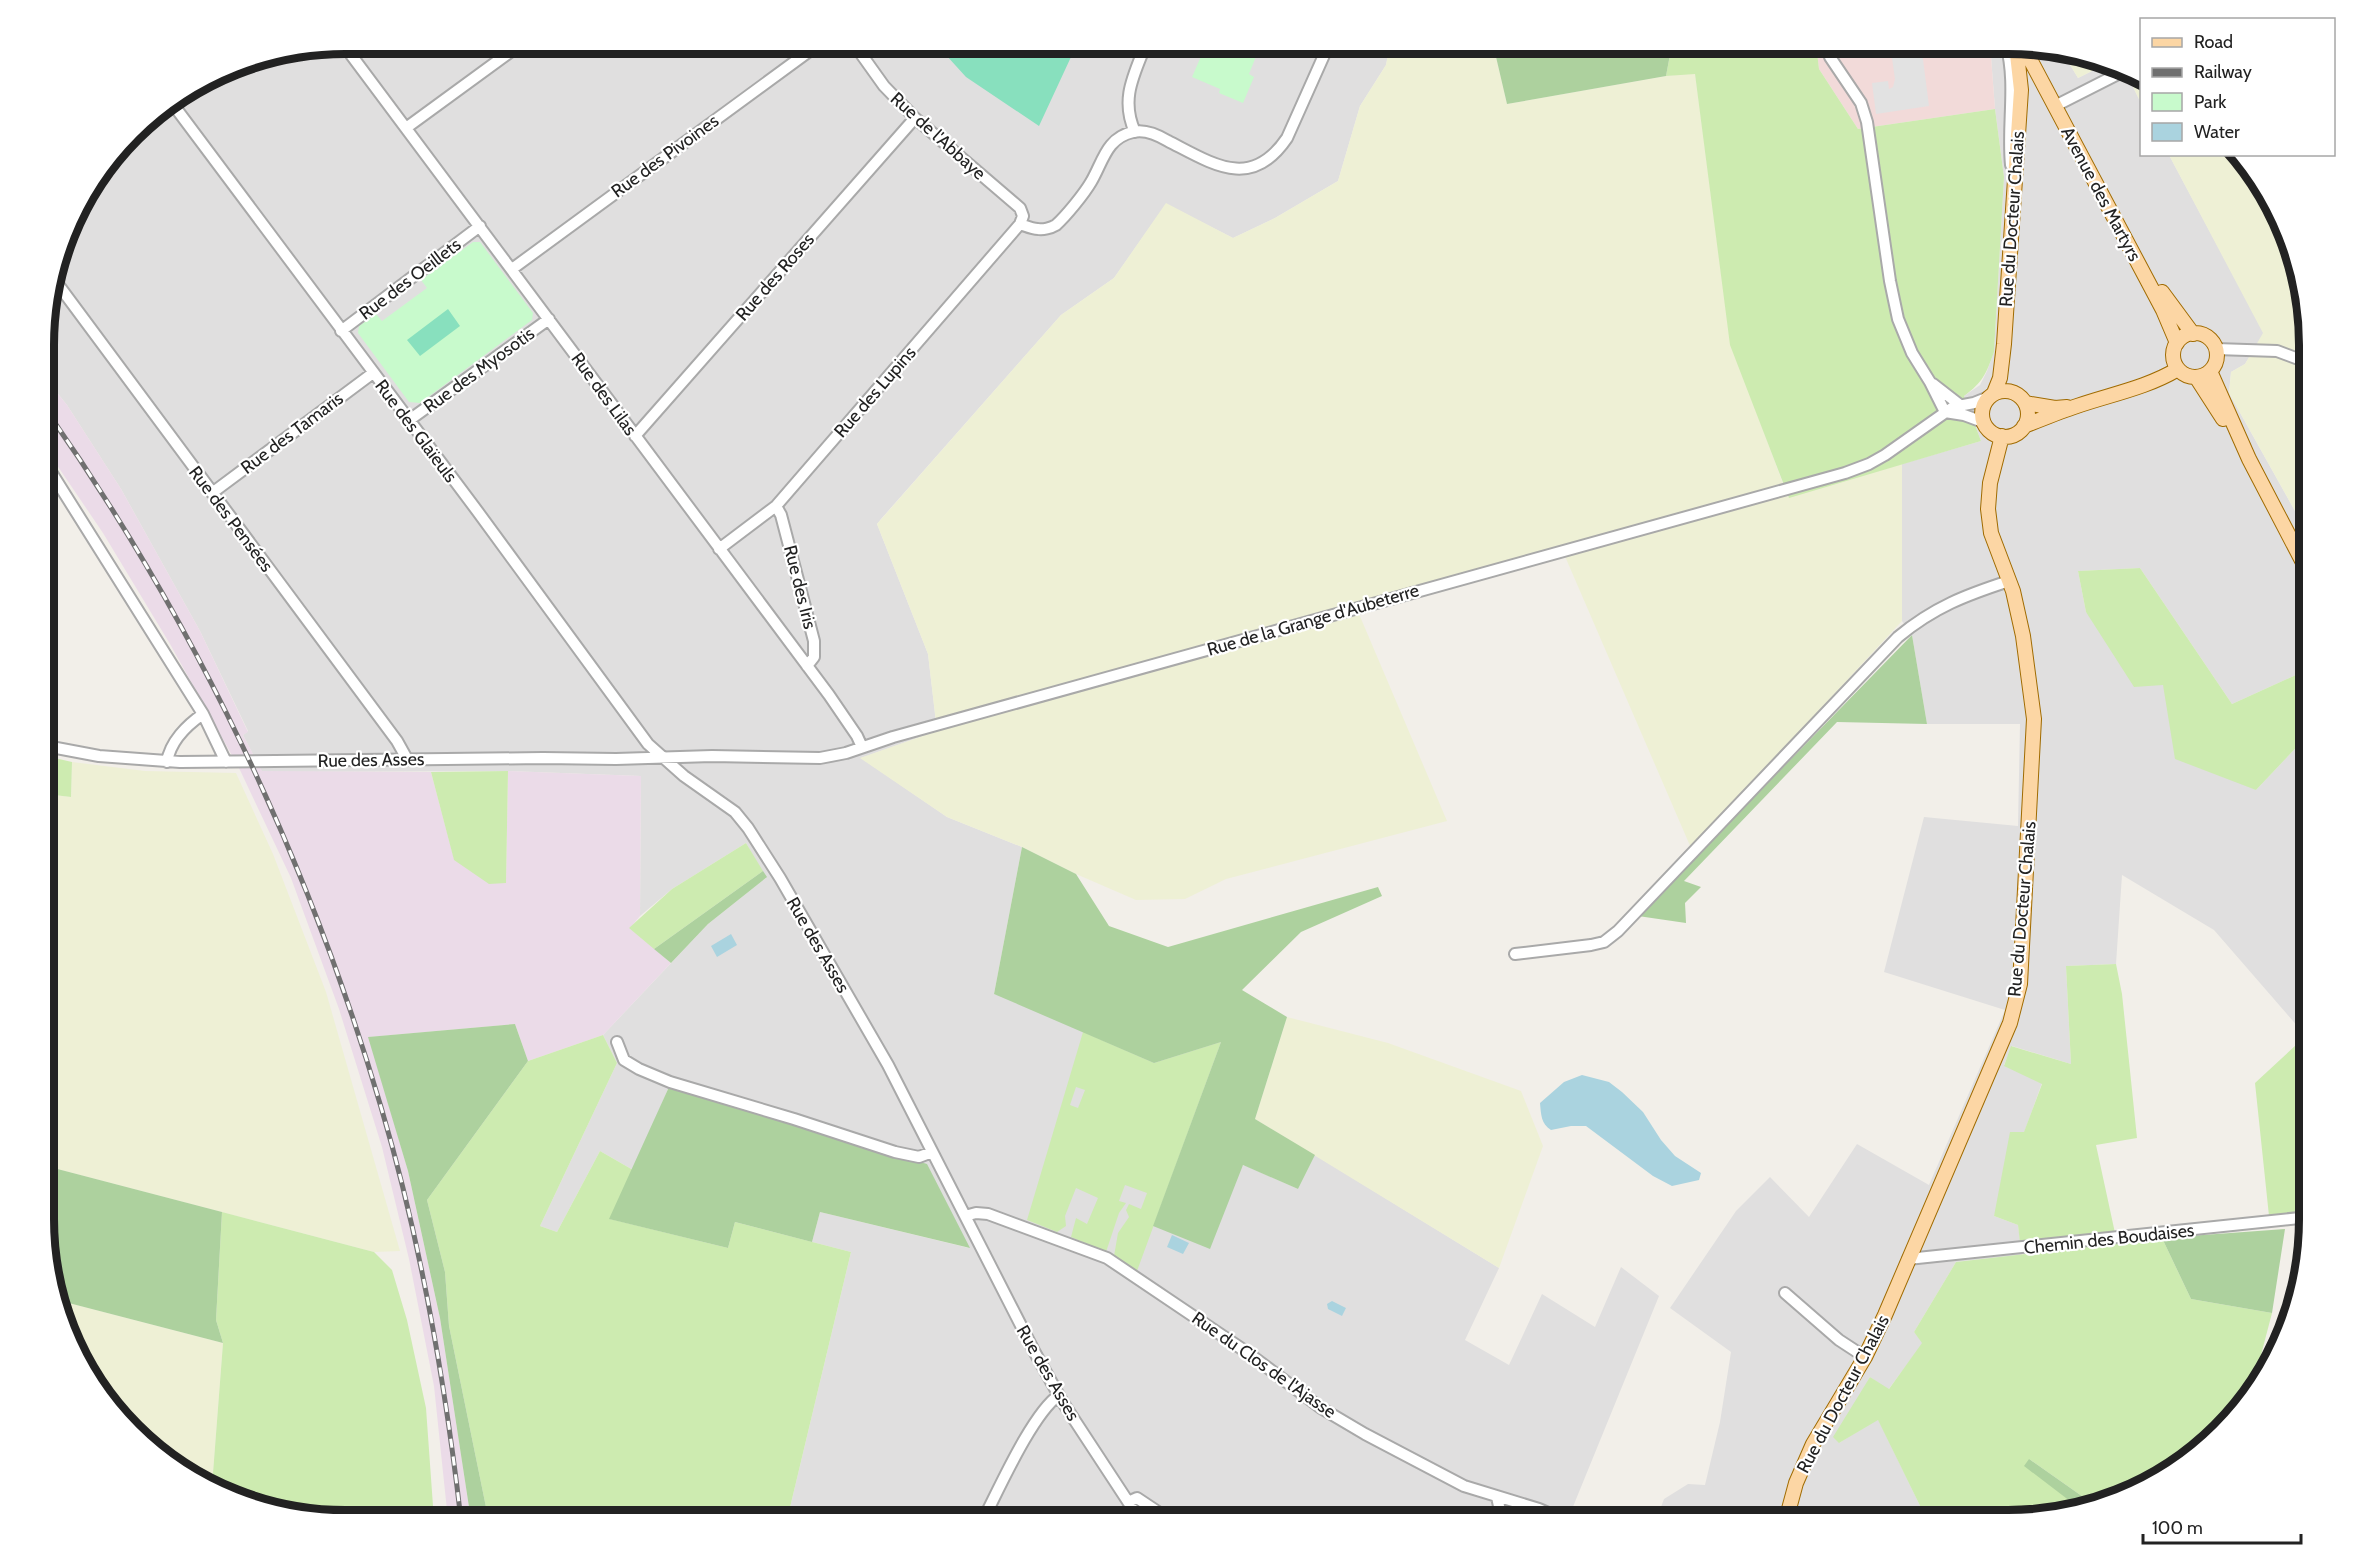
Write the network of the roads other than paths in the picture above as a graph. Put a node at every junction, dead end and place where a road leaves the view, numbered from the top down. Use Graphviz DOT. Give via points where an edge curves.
graph roads {
  1 [pos="350,54"];
  2 [pos="507,54"];
  3 [pos="805,54"];
  4 [pos="861,54"];
  5 [pos="1142,54"];
  6 [pos="1325,54"];
  7 [pos="1829,54"];
  8 [pos="2008,54"];
  9 [pos="2017,54"];
  10 [pos="2028,55"];
  11 [pos="2036,55"];
  12 [pos="2116,75"];
  13 [pos="2058,104"];
  14 [pos="175,109"];
  15 [pos="915,118"];
  16 [pos="406,128"];
  17 [pos="1135,132"];
  18 [pos="2014,189"];
  19 [pos="1020,224"];
  20 [pos="480,226"];
  21 [pos="512,268"];
  22 [pos="60,287"];
  23 [pos="549,319"];
  24 [pos="341,331"];
  25 [pos="2193,334"];
  26 [pos="2177,343"];
  27 [pos="2216,349"];
  28 [pos="2299,359"];
  29 [pos="2178,369"];
  30 [pos="2210,371"];
  31 [pos="373,373"];
  32 [pos="2196,377"];
  33 [pos="1930,382"];
  34 [pos="1991,395"];
  35 [pos="2025,402"];
  36 [pos="1960,405"];
  37 [pos="2075,406"];
  38 [pos="1945,412"];
  39 [pos="408,421"];
  40 [pos="1983,422"];
  41 [pos="2024,426"];
  42 [pos="635,436"];
  43 [pos="2002,436"];
  44 [pos="2248,459"];
  45 [pos="54,477"];
  46 [pos="212,493"];
  47 [pos="776,506"];
  48 [pos="719,549"];
  49 [pos="2299,555"];
  50 [pos="2010,581"];
  51 [pos="807,666"];
  52 [pos="203,714"];
  53 [pos="862,747"];
  54 [pos="54,748"];
  55 [pos="662,757"];
  56 [pos="407,759"];
  57 [pos="167,762"];
  58 [pos="226,762"];
  59 [pos="1515,954"];
  60 [pos="617,1042"];
  61 [pos="932,1152"];
  62 [pos="965,1216"];
  63 [pos="2299,1218"];
  64 [pos="1908,1259"];
  65 [pos="1785,1293"];
  66 [pos="1865,1357"];
  67 [pos="1059,1395"];
  68 [pos="1497,1497"];
  69 [pos="1128,1502"];
  70 [pos="988,1510"];
  71 [pos="1133,1510"];
  72 [pos="1156,1510"];
  73 [pos="1500,1510"];
  74 [pos="1541,1510"];
  75 [pos="1789,1510"];
  1 -- 16 [label="street, Rue des Lilas"];
  2 -- 16 [label="street"];
  3 -- 21 [label="street, Rue des Pivoines"];
  4 -- 15 [label="street, Rue de l'Abbaye" via="884,86"];
  5 -- 17 [label="street" via="1128,100"];
  6 -- 17 [label="street" via="1287,138 1267,161 1253,167 1238,170 1218,166 1164,138"];
  7 -- 33 [label="street" via="1861,103 1867,122 1898,319 1911,353"];
  8 -- 18 [label="street" via="2012,81 2009,146"];
  9 -- 18 [label="main road, Rue du Docteur Chalais" via="2021,90"];
  10 -- 13 [label="main road, Avenue des Martyrs"];
  11 -- 13 [label="main road, Avenue des Martyrs"];
  12 -- 13 [label="street"];
  13 -- 25 [label="main road, Avenue des Martyrs" via="2168,303"];
  13 -- 26 [label="main road, Avenue des Martyrs"];
  14 -- 24 [label="street, Rue des Glaïeuls"];
  15 -- 19 [label="street, Rue de l'Abbaye" via="1020,208"];
  15 -- 42 [label="street, Rue des Roses"];
  16 -- 20 [label="street, Rue des Lilas"];
  17 -- 19 [label="street" via="1124,135 1105,151 1091,183 1055,225 1038,229"];
  18 -- 34 [label="main road, Rue du Docteur Chalais" via="2004,344 2000,378"];
  19 -- 47 [label="street, Rue des Lupins"];
  20 -- 21 [label="street, Rue des Lilas"];
  20 -- 24 [label="street, Rue des Oeillets"];
  21 -- 23 [label="street, Rue des Lilas"];
  22 -- 46 [label="street, Rue des Pensées"];
  23 -- 39 [label="street, Rue des Myosotis"];
  23 -- 42 [label="street, Rue des Lilas"];
  24 -- 31 [label="street, Rue des Glaïeuls"];
  25 -- 26 [label="main road"];
  25 -- 27 [label="main road" via="2210,339"];
  26 -- 29 [label="main road" via="2173,356"];
  27 -- 28 [label="street" via="2277,351"];
  27 -- 30 [label="main road" via="2216,361"];
  29 -- 32 [label="main road"];
  29 -- 37 [label="main road" via="2136,389"];
  30 -- 32 [label="main road"];
  30 -- 44 [label="main road"];
  31 -- 39 [label="street, Rue des Glaïeuls"];
  31 -- 46 [label="street, Rue des Tamaris"];
  32 -- 44 [label="main road"];
  33 -- 36 [label="street"];
  33 -- 38 [label="street"];
  34 -- 35 [label="main road" via="2008,391"];
  34 -- 36 [label="street, Rue de la Grange d'Aubeterre" via="1974,404"];
  34 -- 40 [label="main road" via="1983,408"];
  35 -- 37 [label="main road" via="2055,408"];
  35 -- 41 [label="main road" via="2028,414"];
  36 -- 38 [label="street, Rue de la Grange d'Aubeterre"];
  37 -- 41 [label="main road"];
  38 -- 40 [label="street"];
  38 -- 53 [label="street, Rue de la Grange d'Aubeterre" via="1885,455 1845,473"];
  39 -- 55 [label="street, Rue des Glaïeuls" via="648,744"];
  40 -- 43 [label="main road" via="1990,431"];
  41 -- 43 [label="main road" via="2012,435"];
  42 -- 48 [label="street, Rue des Lilas"];
  43 -- 50 [label="main road, Rue du Docteur Chalais" via="1988,509 1991,533"];
  44 -- 49 [label="main road"];
  45 -- 52 [label="street"];
  46 -- 56 [label="street, Rue des Pensées"];
  47 -- 48 [label="street, Rue des Lupins"];
  47 -- 51 [label="street, Rue des Iris" via="814,641 814,657"];
  48 -- 51 [label="street, Rue des Lilas"];
  50 -- 59 [label="street" via="1942,606 1898,637 1604,942"];
  50 -- 64 [label="main road, Rue du Docteur Chalais" via="2024,636 2034,719 2020,984 2010,1023"];
  51 -- 53 [label="street, Rue des Lilas"];
  52 -- 57 [label="street" via="175,741"];
  52 -- 58 [label="street"];
  53 -- 55 [label="street, Rue de la Grange d'Aubeterre" via="820,758"];
  54 -- 57 [label="street, Rue des Asses"];
  55 -- 56 [label="street, Rue des Asses"];
  55 -- 61 [label="street, Rue des Asses" via="735,812 748,828 888,1065"];
  56 -- 58 [label="street, Rue des Asses"];
  57 -- 58 [label="street, Rue des Asses"];
  60 -- 61 [label="street" via="624,1060 670,1083 895,1152 919,1157"];
  61 -- 62 [label="street, Rue des Asses"];
  62 -- 67 [label="street, Rue des Asses"];
  62 -- 68 [label="street, Rue du Clos de l'Ajasse" via="988,1214 1107,1258 1326,1411 1451,1480"];
  63 -- 64 [label="street, Chemin des Boudaises"];
  64 -- 66 [label="main road, Rue du Docteur Chalais"];
  65 -- 66 [label="street"];
  66 -- 75 [label="main road, Rue du Docteur Chalais" via="1813,1444"];
  67 -- 69 [label="street, Rue des Asses"];
  67 -- 70 [label="street" via="1049,1402 1023,1443"];
  68 -- 73 [label="street"];
  68 -- 74 [label="street, Rue du Clos de l'Ajasse"];
  69 -- 71 [label="street, Rue des Asses"];
  69 -- 72 [label="street" via="1137,1498"];
}
